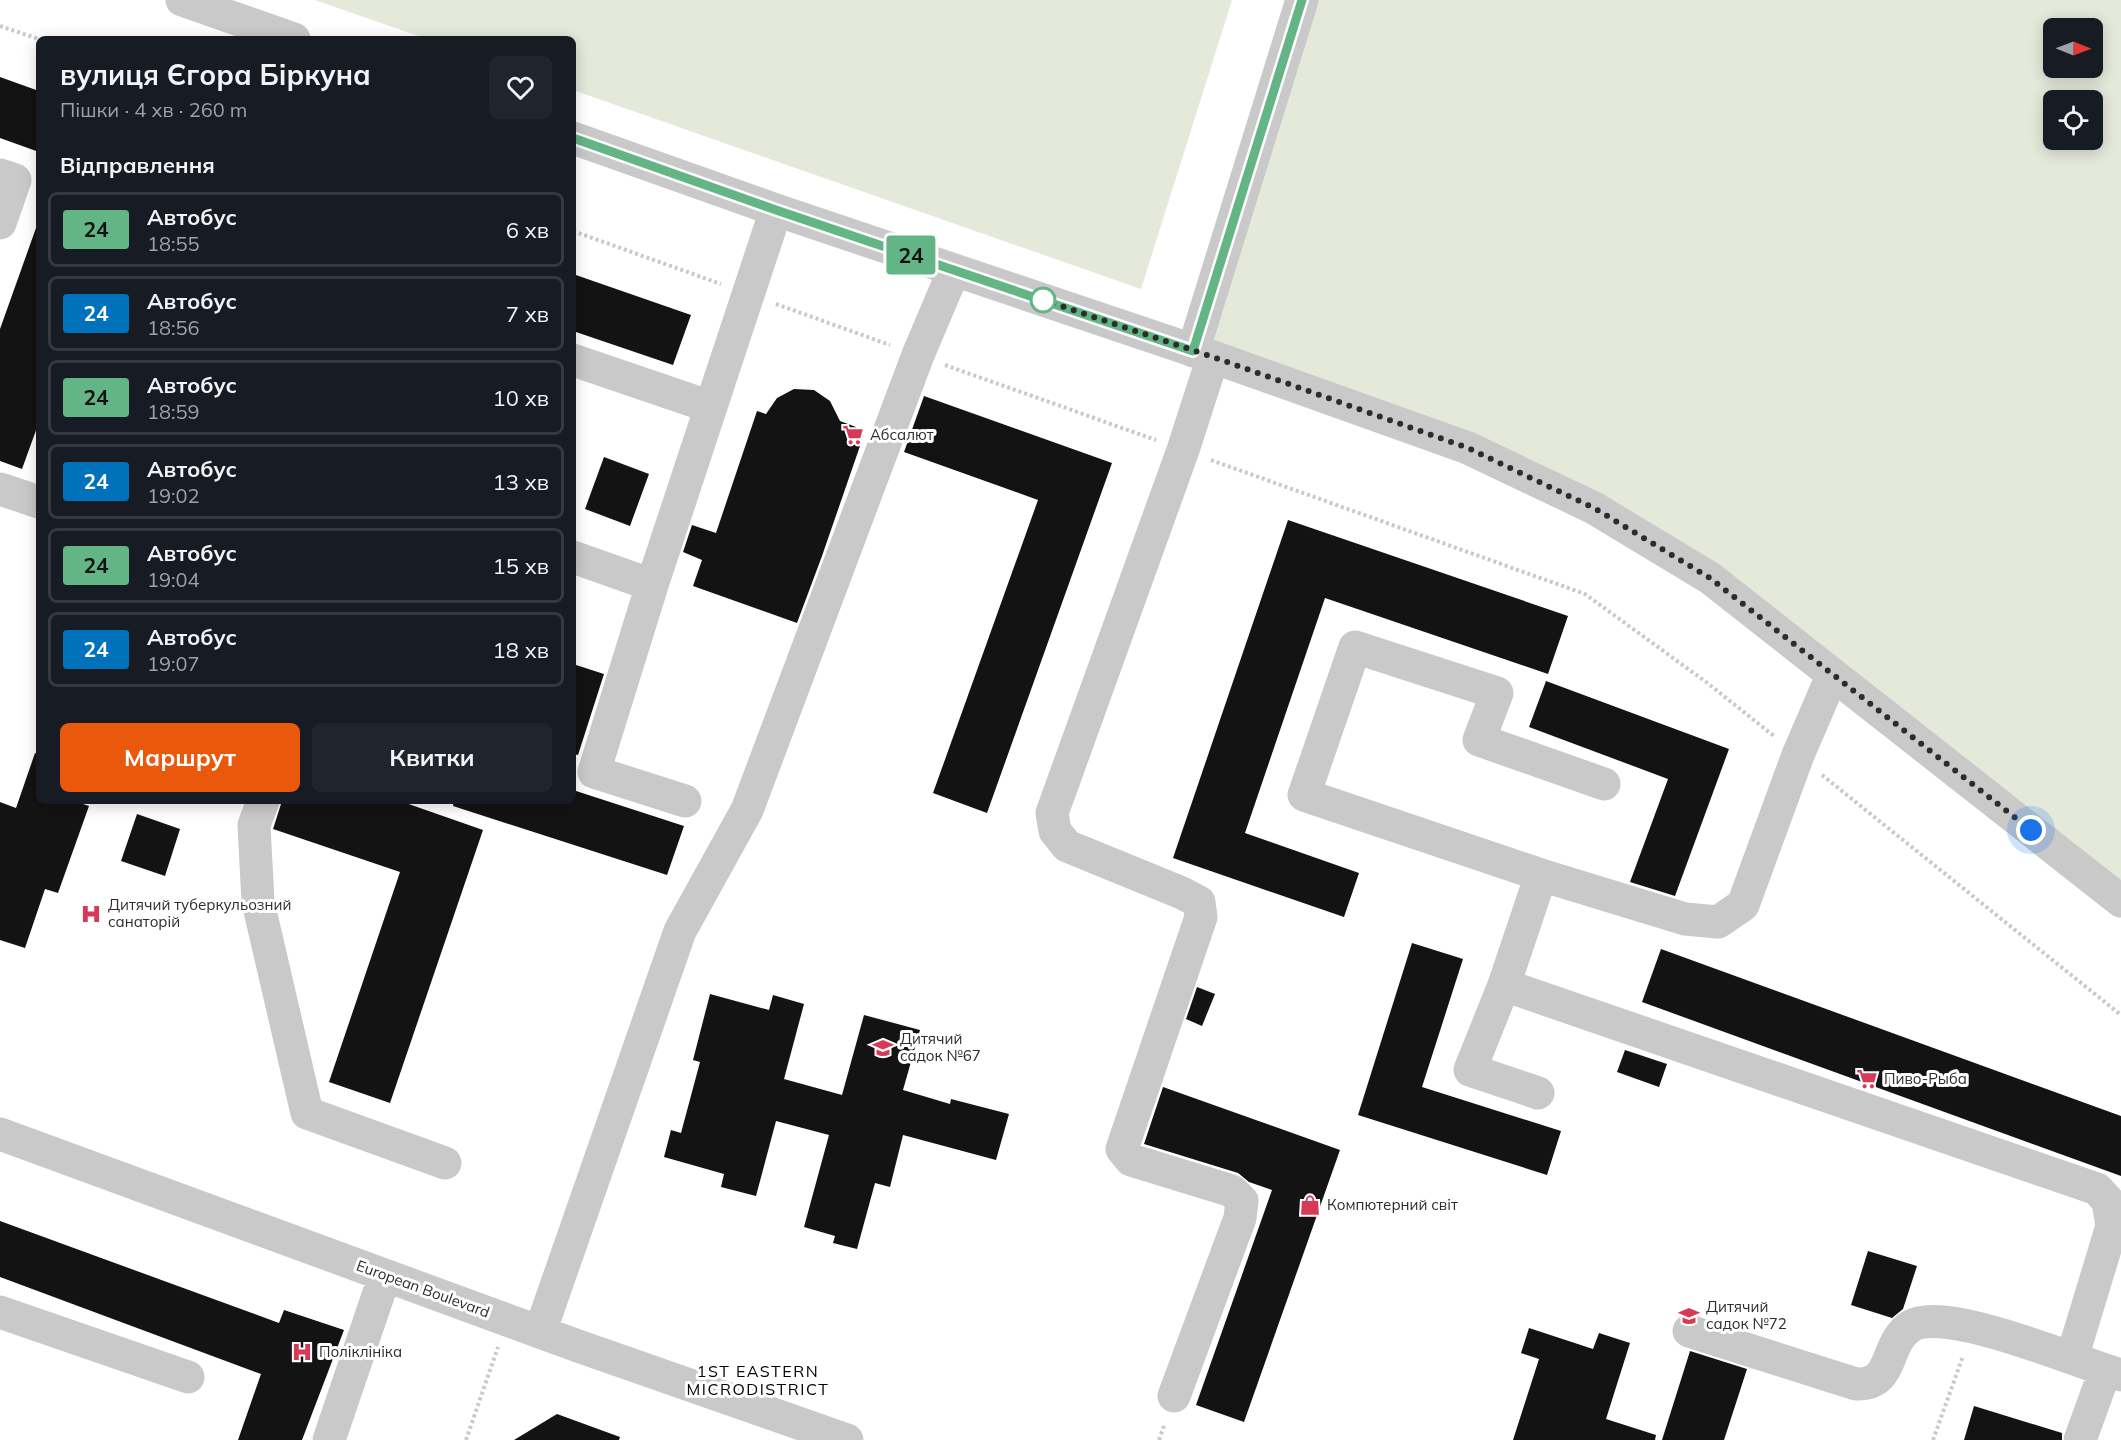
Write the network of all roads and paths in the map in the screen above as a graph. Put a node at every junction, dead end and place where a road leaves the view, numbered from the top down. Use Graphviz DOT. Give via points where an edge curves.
graph roads {
  1 [pos="182,0"];
  2 [pos="1302,0"];
  3 [pos="0,26"];
  4 [pos="243,31"];
  5 [pos="275,36"];
  6 [pos="36,38"];
  7 [pos="576,139"];
  8 [pos="0,175"];
  9 [pos="776,210"];
  10 [pos="0,223"];
  11 [pos="576,232"];
  12 [pos="954,270"];
  13 [pos="748,294"];
  14 [pos="1203,354"];
  15 [pos="918,355"];
  16 [pos="576,361"];
  17 [pos="711,407"];
  18 [pos="1183,450"];
  19 [pos="0,489"];
  20 [pos="36,501"];
  21 [pos="576,558"];
  22 [pos="652,585"];
  23 [pos="1832,676"];
  24 [pos="1798,755"];
  25 [pos="1604,784"];
  26 [pos="685,801"];
  27 [pos="261,804"];
  28 [pos="1541,875"];
  29 [pos="2121,901"];
  30 [pos="1504,985"];
  31 [pos="2121,1015"];
  32 [pos="1538,1093"];
  33 [pos="0,1134"];
  34 [pos="445,1163"];
  35 [pos="385,1275"];
  36 [pos="0,1312"];
  37 [pos="507,1320"];
  38 [pos="1973,1327"];
  39 [pos="540,1332"];
  40 [pos="1689,1332"];
  41 [pos="2072,1358"];
  42 [pos="2113,1373"];
  43 [pos="188,1377"];
  44 [pos="1174,1396"];
  45 [pos="329,1440"];
  46 [pos="466,1440"];
  47 [pos="847,1440"];
  48 [pos="1933,1440"];
  49 [pos="2080,1440"];
  1 -- 4 [label="street"];
  2 -- 14 [label="street"];
  3 -- 6 [label="path"];
  4 -- 5 [label="street"];
  7 -- 9 [label="street"];
  8 -- 10 [label="street" via="15,180"];
  9 -- 12 [label="street"];
  9 -- 13 [label="street"];
  11 -- 13 [label="path"];
  12 -- 14 [label="street"];
  12 -- 15 [label="street"];
  13 -- 15 [label="path"];
  13 -- 17 [label="street"];
  14 -- 18 [label="street"];
  14 -- 23 [label="street" via="1468,448 1594,508 1710,578"];
  15 -- 18 [label="path"];
  15 -- 39 [label="street" via="747,810 680,931"];
  16 -- 17 [label="street"];
  17 -- 22 [label="street"];
  18 -- 24 [label="path" via="1585,594"];
  18 -- 44 [label="street" via="1052,813 1055,831 1067,846 1199,902 1201,917 1122,1149 1131,1160 1232,1191 1242,1201 1240,1218"];
  19 -- 20 [label="street"];
  21 -- 22 [label="street"];
  22 -- 26 [label="street" via="594,772"];
  23 -- 24 [label="street"];
  23 -- 29 [label="street"];
  24 -- 28 [label="street" via="1743,905 1718,922 1685,919"];
  24 -- 31 [label="path"];
  25 -- 28 [label="street" via="1479,740 1497,693 1355,647 1304,795"];
  27 -- 34 [label="street" via="254,825 258,902 307,1113"];
  28 -- 30 [label="street"];
  30 -- 32 [label="street" via="1470,1070"];
  30 -- 41 [label="street" via="2097,1189 2109,1201 2112,1227"];
  33 -- 35 [label="street, European Boulevard"];
  35 -- 37 [label="street, European Boulevard"];
  35 -- 45 [label="street"];
  36 -- 43 [label="street"];
  37 -- 39 [label="street, European Boulevard"];
  37 -- 46 [label="path"];
  38 -- 40 [label="street" via="1922,1321 1910,1327 1898,1340 1881,1376 1867,1384 1844,1382"];
  38 -- 41 [label="street"];
  38 -- 48 [label="path"];
  39 -- 47 [label="street, European Boulevard"];
  41 -- 42 [label="street"];
  42 -- 49 [label="street"];
}
